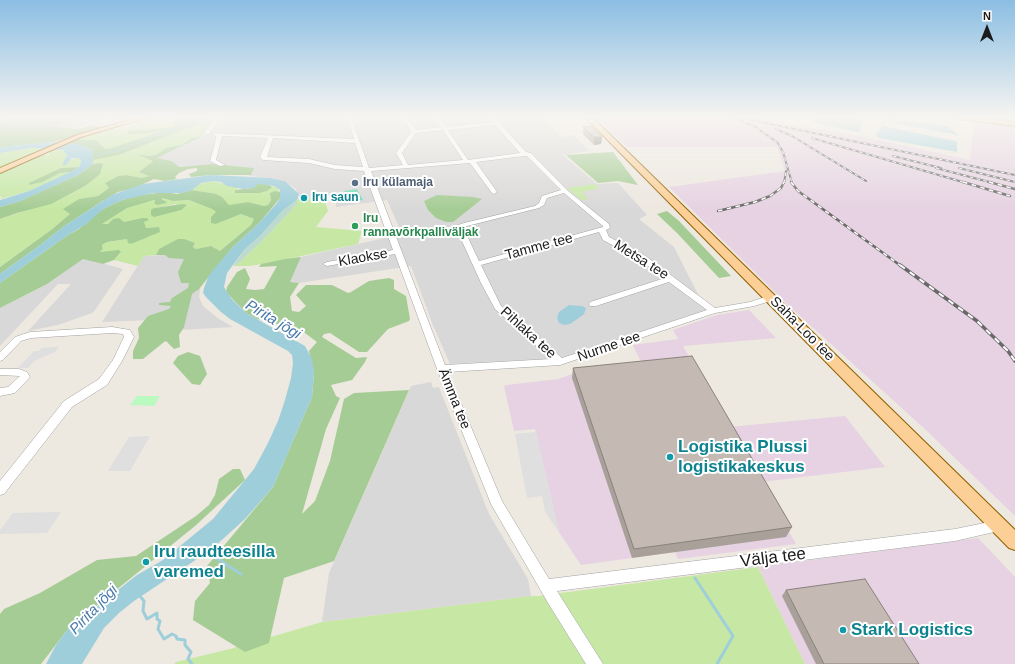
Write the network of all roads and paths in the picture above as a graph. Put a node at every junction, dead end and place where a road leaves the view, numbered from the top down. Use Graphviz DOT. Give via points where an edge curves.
graph roads {
  1 [pos="51,148"];
  2 [pos="217,148"];
  3 [pos="267,148"];
  4 [pos="359,148"];
  5 [pos="402,148"];
  6 [pos="459,148"];
  7 [pos="519,148"];
  8 [pos="619,148"];
  9 [pos="524,154"];
  10 [pos="469,161"];
  11 [pos="222,165"];
  12 [pos="406,166"];
  13 [pos="366,170"];
  14 [pos="0,171"];
  15 [pos="494,192"];
  16 [pos="561,192"];
  17 [pos="602,230"];
  18 [pos="398,251"];
  19 [pos="327,264"];
  20 [pos="476,264"];
  21 [pos="672,279"];
  22 [pos="771,298"];
  23 [pos="592,304"];
  24 [pos="713,311"];
  25 [pos="0,358"];
  26 [pos="560,362"];
  27 [pos="442,369"];
  28 [pos="0,372"];
  29 [pos="0,392"];
  30 [pos="0,490"];
  31 [pos="999,526"];
  32 [pos="1015,542"];
  33 [pos="546,586"];
  34 [pos="595,664"];
  1 -- 14 [label="main road"];
  2 -- 11 [label="street" via="213,161"];
  3 -- 13 [label="street" via="263,157 265,159 308,161"];
  4 -- 13 [label="street, Ämma tee"];
  5 -- 12 [label="street" via="399,153"];
  6 -- 10 [label="street"];
  7 -- 9 [label="street, Metsa tee"];
  8 -- 22 [label="main road, Saha-Loo tee"];
  9 -- 10 [label="street"];
  9 -- 16 [label="street, Metsa tee" via="529,154"];
  10 -- 12 [label="street"];
  10 -- 15 [label="street"];
  12 -- 13 [label="street"];
  13 -- 18 [label="street, Ämma tee"];
  16 -- 17 [label="street, Metsa tee" via="607,224"];
  16 -- 20 [label="street, Pihlaka tee" via="544,197 542,204 537,207 460,226"];
  17 -- 20 [label="street, Tamme tee"];
  17 -- 21 [label="street, Metsa tee" via="606,238"];
  18 -- 19 [label="street, Klaokse"];
  18 -- 27 [label="street, Ämma tee"];
  20 -- 26 [label="street, Pihlaka tee" via="498,307"];
  21 -- 23 [label="street"];
  21 -- 24 [label="street, Metsa tee"];
  22 -- 24 [label="street, Nurme tee"];
  22 -- 31 [label="main road, Saha-Loo tee"];
  24 -- 26 [label="street, Nurme tee"];
  25 -- 30 [label="street" via="18,339 30,335 112,330 127,332 129,337 118,361 103,382 68,404"];
  26 -- 27 [label="street, Nurme tee"];
  27 -- 33 [label="street, Ämma tee" via="498,504"];
  28 -- 29 [label="street" via="19,372 24,374 25,378 11,390"];
  31 -- 32 [label="main road, Saha-Loo tee"];
  31 -- 33 [label="street, Välja tee" via="955,535"];
  33 -- 34 [label="street, Ämma tee"];
}
